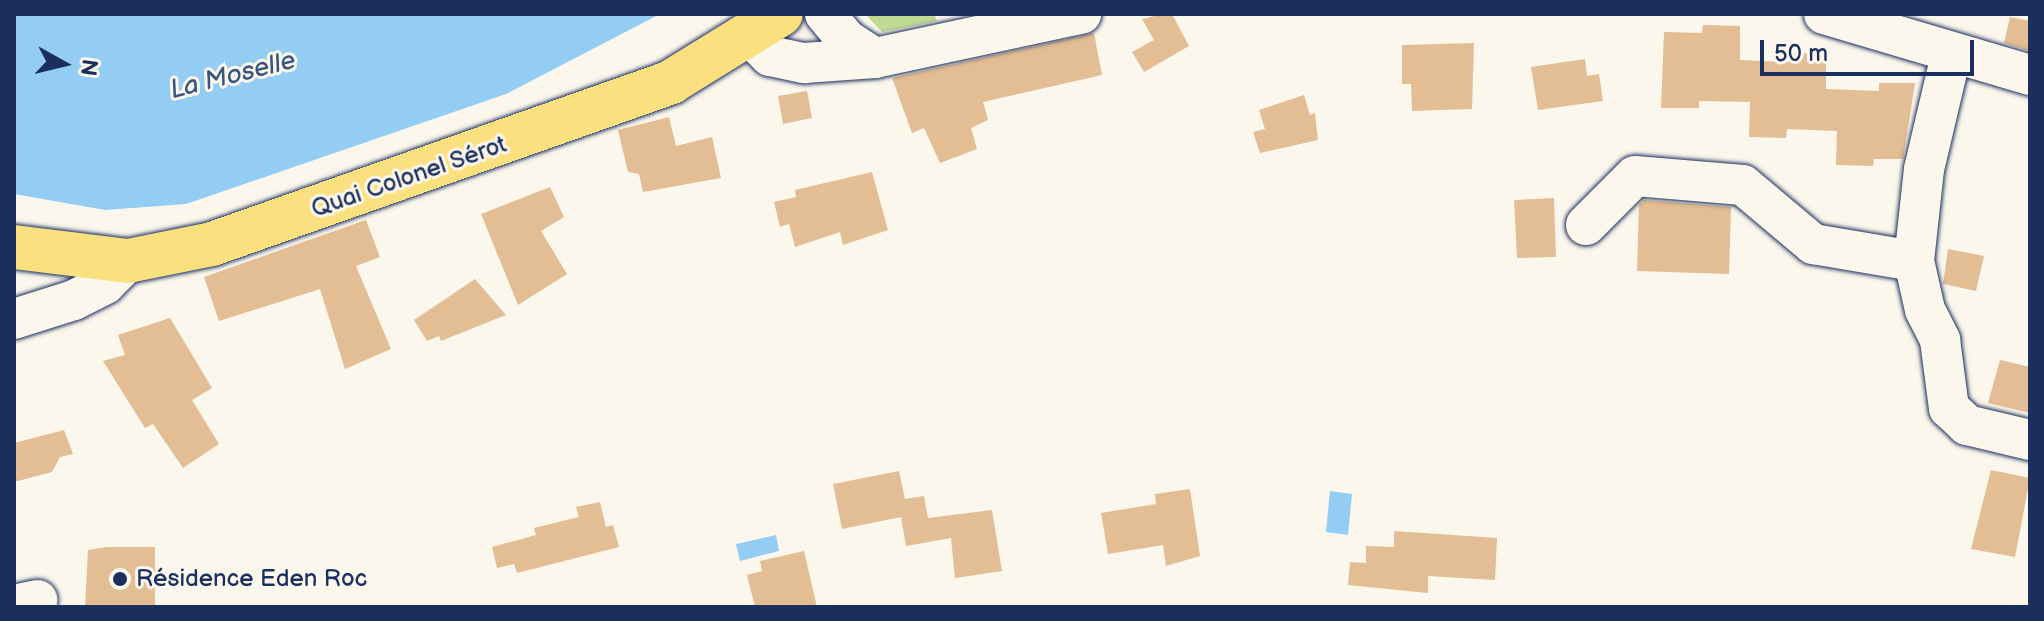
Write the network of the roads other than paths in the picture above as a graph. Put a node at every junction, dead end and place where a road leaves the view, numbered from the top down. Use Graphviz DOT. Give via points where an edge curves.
graph roads {
  1 [pos="825,14"];
  2 [pos="1824,14"];
  3 [pos="1069,15"];
  4 [pos="765,24"];
  5 [pos="1951,55"];
  6 [pos="875,58"];
  7 [pos="2030,75"];
  8 [pos="1586,225"];
  9 [pos="14,247"];
  10 [pos="128,261"];
  11 [pos="1914,261"];
  12 [pos="14,319"];
  13 [pos="2030,440"];
  1 -- 6 [label="street" via="847,40"];
  2 -- 5 [label="street"];
  3 -- 6 [label="street"];
  4 -- 6 [label="street" via="770,56 804,63"];
  4 -- 10 [label="main road, Quai Colonel Sérot" via="671,82 570,121 212,244"];
  5 -- 7 [label="street"];
  5 -- 11 [label="street" via="1924,169"];
  8 -- 11 [label="street" via="1635,176 1743,185 1813,244"];
  9 -- 10 [label="main road, Quai Colonel Sérot"];
  10 -- 12 [label="street" via="105,284 74,300"];
  11 -- 13 [label="street" via="1925,310 1940,340 1949,408 1967,425"];
}
